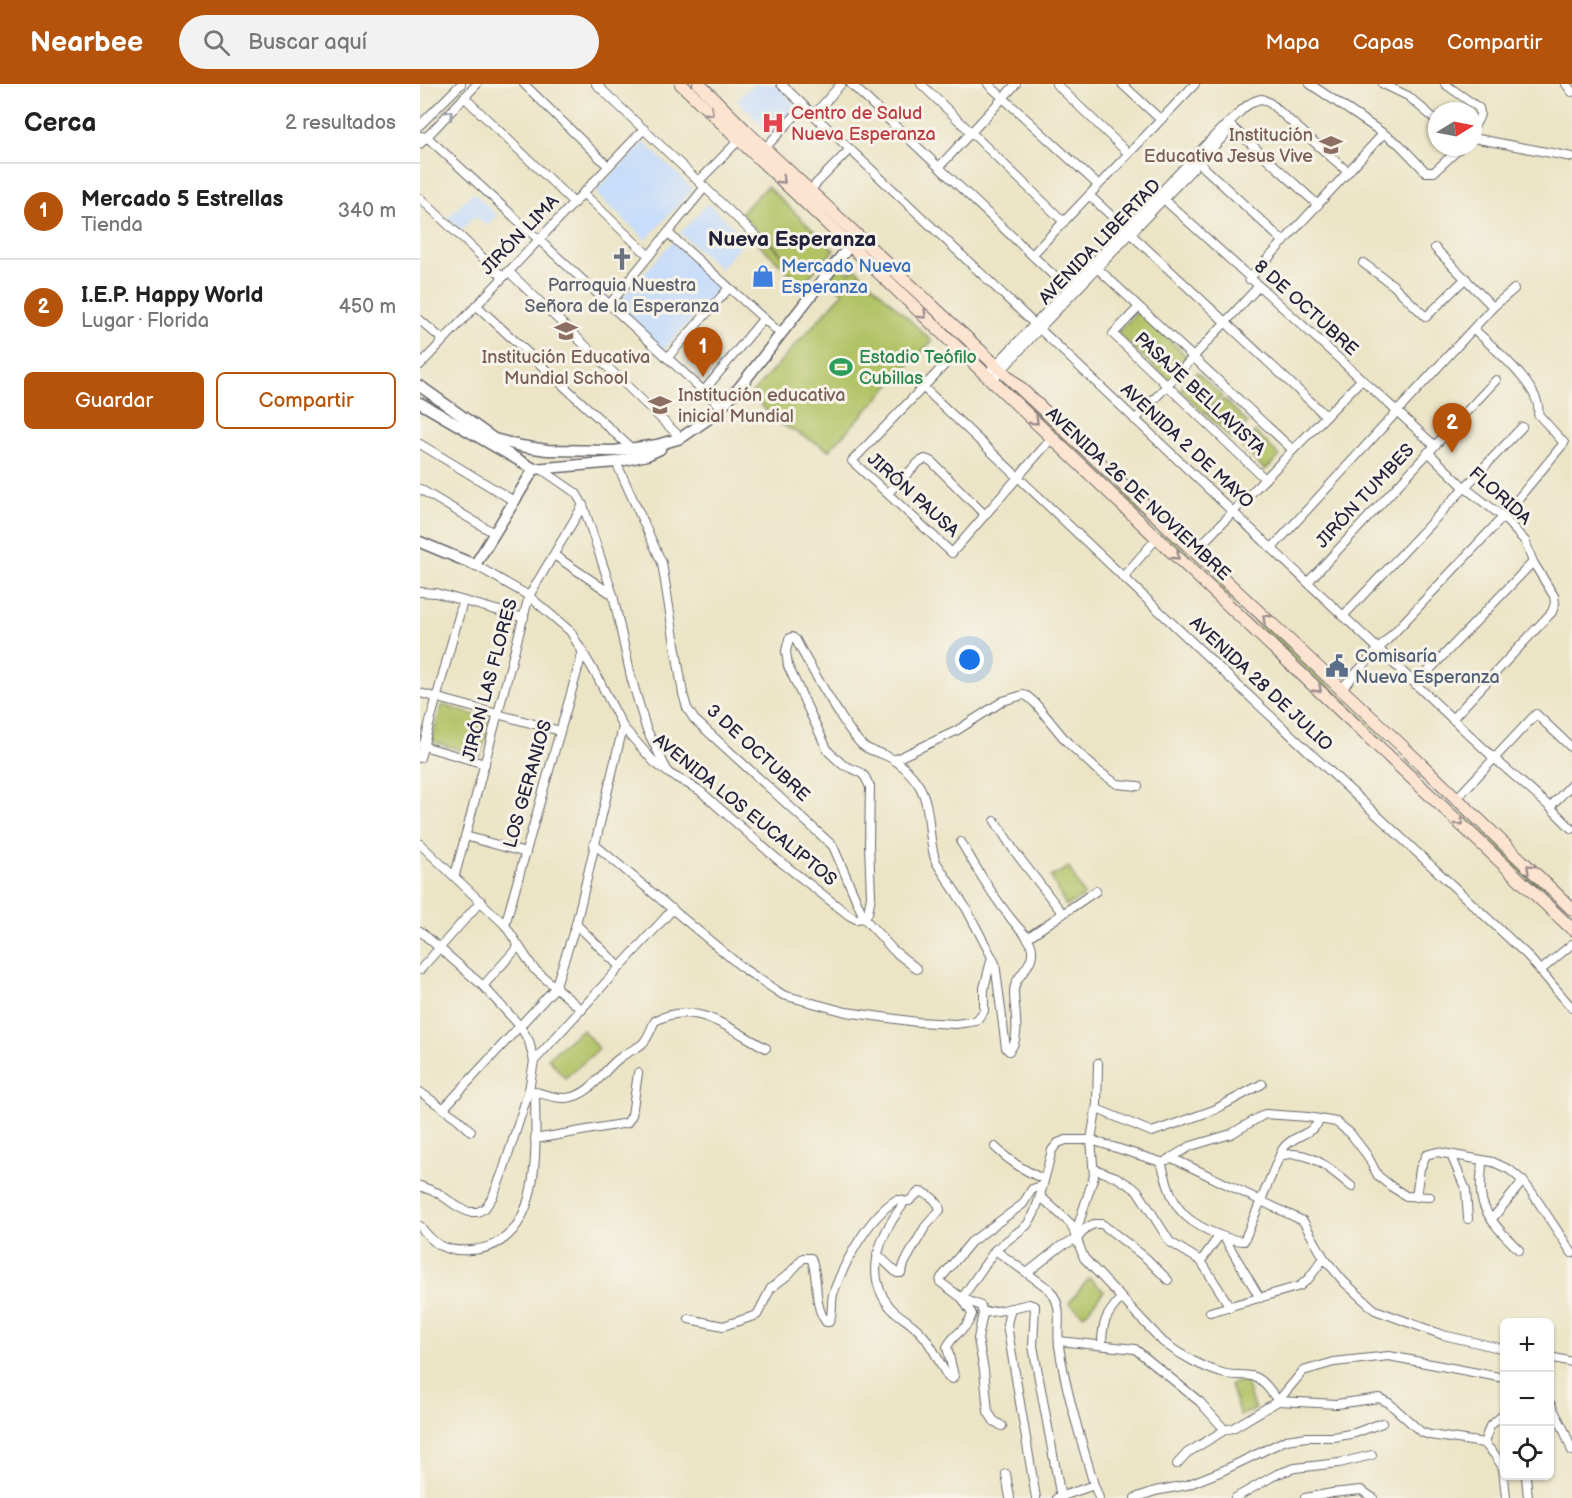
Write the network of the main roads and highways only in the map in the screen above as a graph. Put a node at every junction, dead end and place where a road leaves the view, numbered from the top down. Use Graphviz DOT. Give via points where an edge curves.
graph roads {
  1 [pos="681,84"];
  2 [pos="705,86"];
  3 [pos="744,136"];
  4 [pos="854,240"];
  5 [pos="1403,747"];
  6 [pos="1393,758"];
  7 [pos="1572,909"];
  8 [pos="1572,929"];
  1 -- 3 [label="main road, AVENIDA 26 DE NOVIEMBRE, one-way"];
  2 -- 3 [label="main road, AVENIDA 26 DE NOVIEMBRE"];
  3 -- 4 [label="main road, AVENIDA 26 DE NOVIEMBRE, one-way"];
  3 -- 4 [label="main road, AVENIDA 26 DE NOVIEMBRE" via="765,148 810,190"];
  5 -- 4 [label="main road, AVENIDA 26 DE NOVIEMBRE, one-way" via="999,367"];
  4 -- 6 [label="main road, AVENIDA 26 DE NOVIEMBRE, one-way" via="959,350"];
  5 -- 6 [label="main road"];
  7 -- 5 [label="main road, AVENIDA 26 DE NOVIEMBRE, one-way"];
  6 -- 8 [label="main road, AVENIDA 26 DE NOVIEMBRE, one-way"];
}
